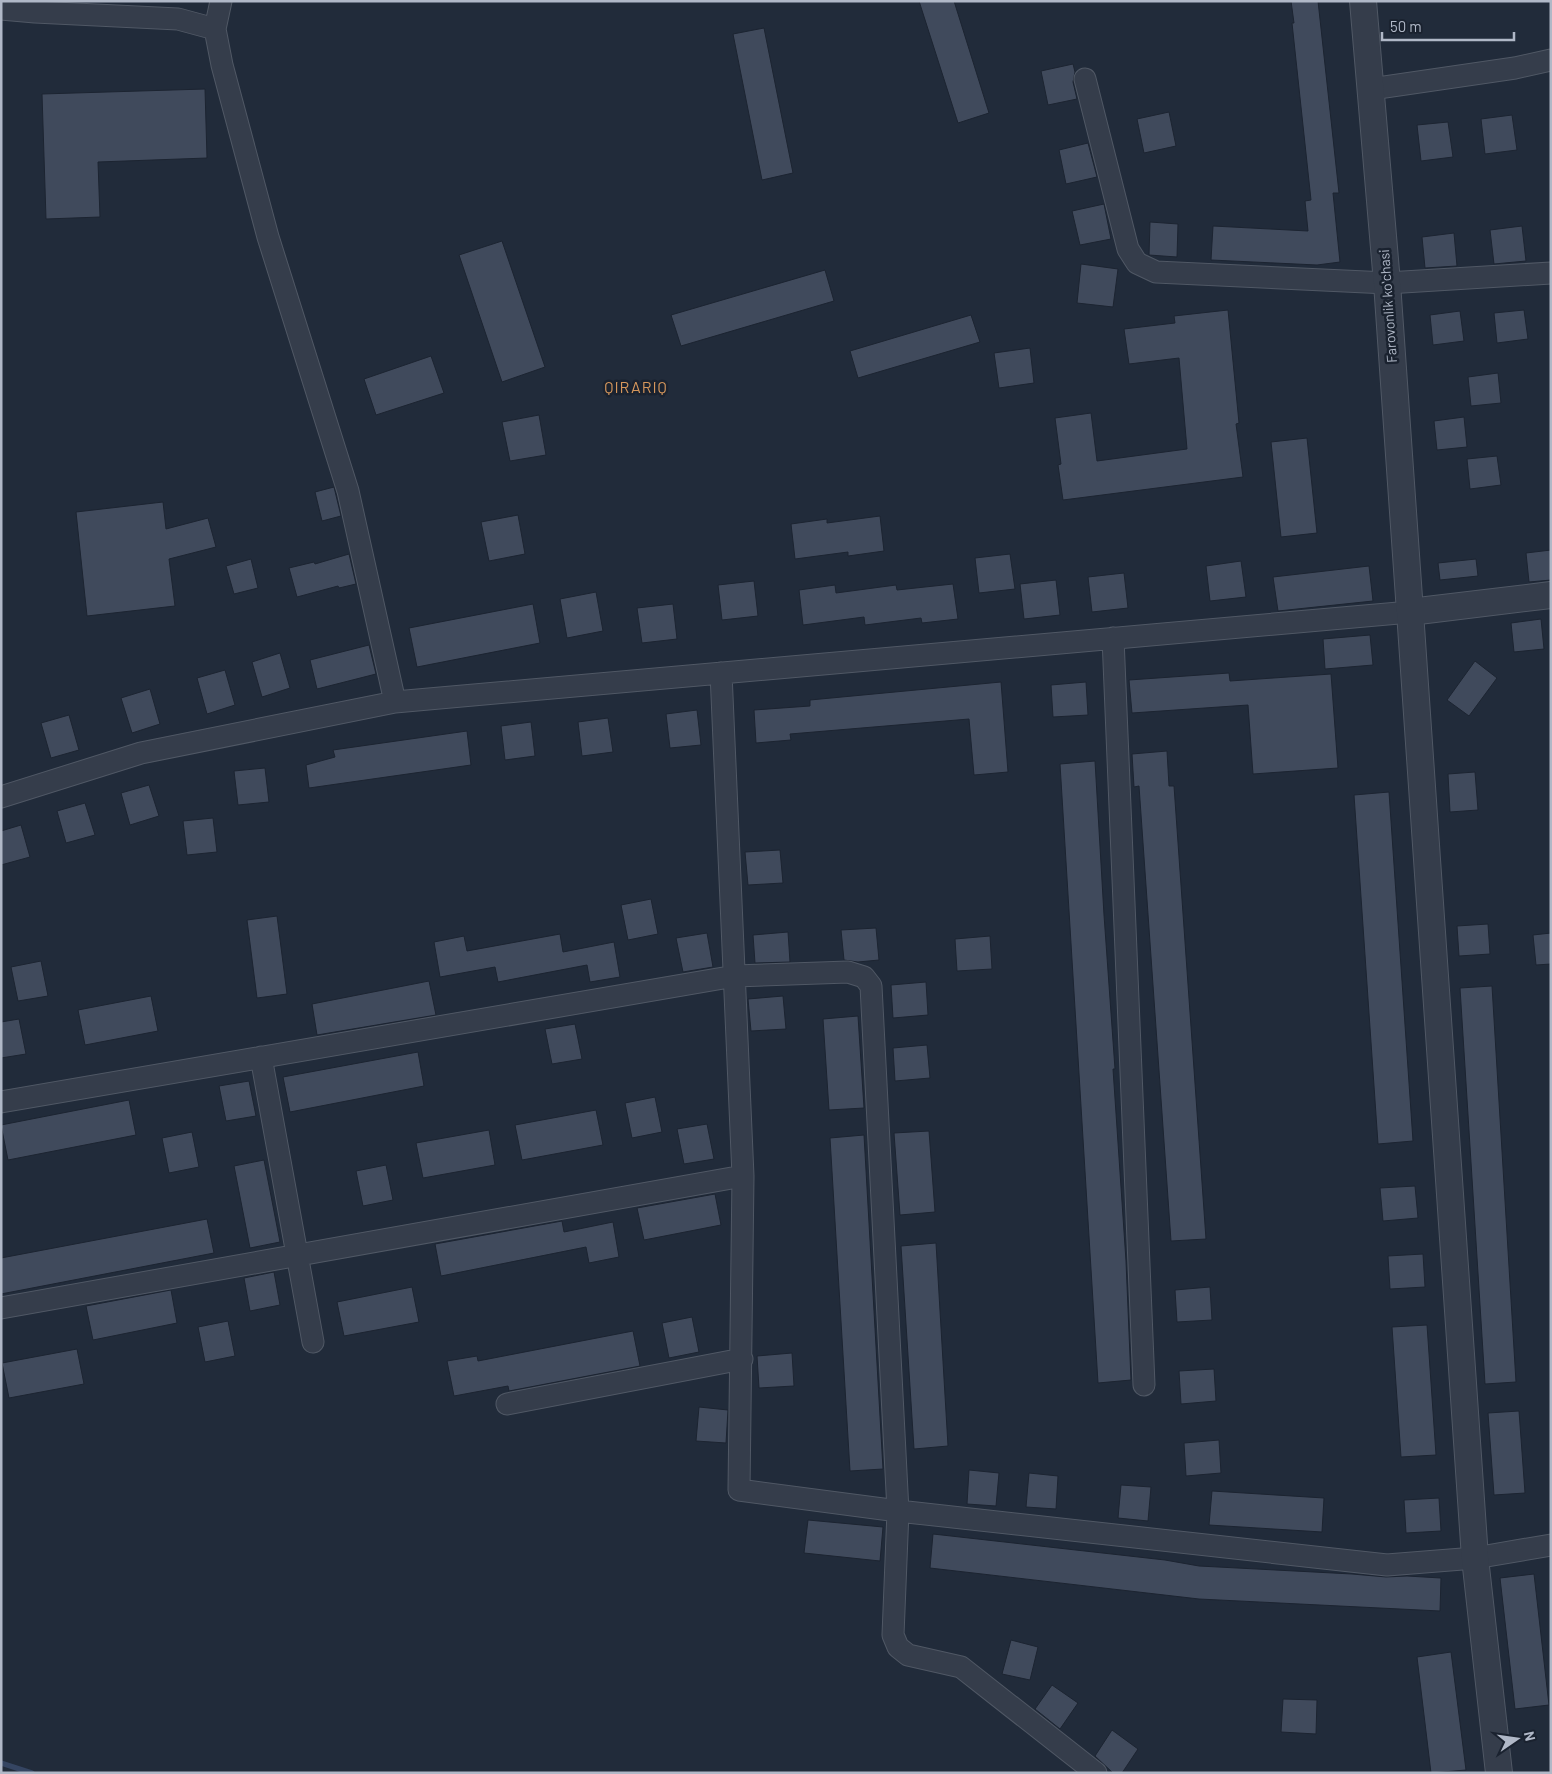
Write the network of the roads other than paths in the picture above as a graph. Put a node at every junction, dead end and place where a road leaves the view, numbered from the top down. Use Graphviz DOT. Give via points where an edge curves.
graph roads {
  1 [pos="221,1"];
  2 [pos="1363,1"];
  3 [pos="1,9"];
  4 [pos="215,29"];
  5 [pos="1551,60"];
  6 [pos="1085,79"];
  7 [pos="1371,89"];
  8 [pos="1551,273"];
  9 [pos="1386,283"];
  10 [pos="1551,596"];
  11 [pos="1410,612"];
  12 [pos="1113,638"];
  13 [pos="721,673"];
  14 [pos="395,702"];
  15 [pos="1,796"];
  16 [pos="735,976"];
  17 [pos="261,1058"];
  18 [pos="1,1102"];
  19 [pos="743,1176"];
  20 [pos="296,1256"];
  21 [pos="1,1308"];
  22 [pos="313,1342"];
  23 [pos="742,1359"];
  24 [pos="1144,1384"];
  25 [pos="507,1404"];
  26 [pos="898,1511"];
  27 [pos="1551,1545"];
  28 [pos="1475,1558"];
  29 [pos="1096,1773"];
  30 [pos="1499,1773"];
  1 -- 4 [label="street"];
  2 -- 7 [label="street, Farovonlik koʻchasi"];
  3 -- 4 [label="street" via="178,19"];
  4 -- 14 [label="street" via="268,237 348,491"];
  5 -- 7 [label="street"];
  6 -- 9 [label="street" via="1128,249 1137,263 1156,272"];
  7 -- 9 [label="street, Farovonlik koʻchasi"];
  8 -- 9 [label="street"];
  9 -- 11 [label="street, Farovonlik koʻchasi"];
  10 -- 11 [label="street"];
  11 -- 12 [label="street"];
  11 -- 28 [label="street, Farovonlik koʻchasi"];
  12 -- 13 [label="street"];
  12 -- 24 [label="street"];
  13 -- 14 [label="street"];
  13 -- 16 [label="street"];
  14 -- 15 [label="street" via="141,753"];
  16 -- 17 [label="street"];
  16 -- 19 [label="street"];
  16 -- 26 [label="street" via="848,972 864,977 871,986"];
  17 -- 18 [label="street"];
  17 -- 20 [label="street"];
  19 -- 20 [label="street"];
  19 -- 23 [label="street"];
  20 -- 21 [label="street"];
  20 -- 22 [label="street"];
  23 -- 25 [label="street"];
  23 -- 26 [label="street" via="738,1490"];
  26 -- 28 [label="street" via="1387,1565"];
  26 -- 29 [label="street" via="893,1635 898,1647 908,1655 961,1668"];
  27 -- 28 [label="street"];
  28 -- 30 [label="street, Farovonlik koʻchasi"];
}
